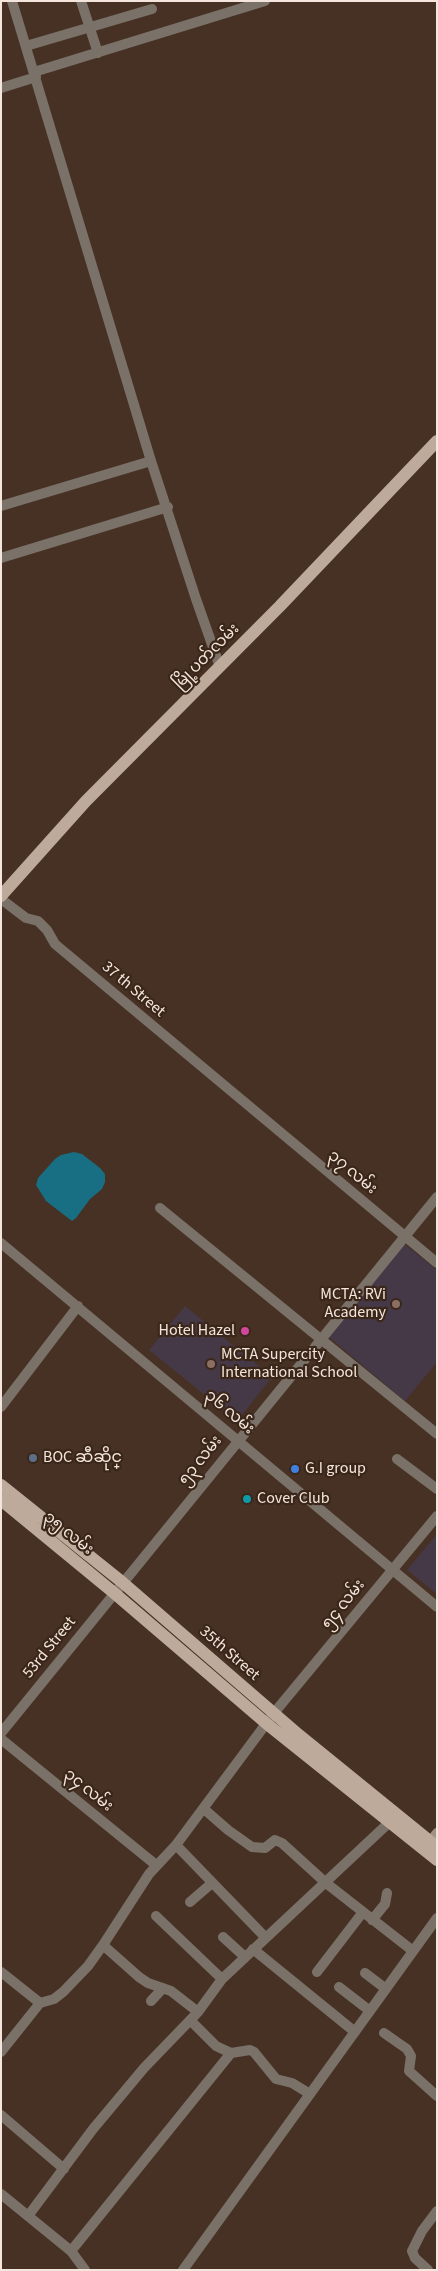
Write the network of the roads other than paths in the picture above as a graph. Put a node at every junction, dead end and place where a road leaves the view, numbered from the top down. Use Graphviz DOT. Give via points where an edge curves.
graph roads {
  1 [pos="12,1"];
  2 [pos="81,1"];
  3 [pos="265,1"];
  4 [pos="152,9"];
  5 [pos="90,27"];
  6 [pos="26,46"];
  7 [pos="98,53"];
  8 [pos="35,74"];
  9 [pos="1,88"];
  10 [pos="437,442"];
  11 [pos="151,461"];
  12 [pos="1,506"];
  13 [pos="168,507"];
  14 [pos="1,558"];
  15 [pos="220,667"];
  16 [pos="1,898"];
  17 [pos="248,1105"];
  18 [pos="437,1197"];
  19 [pos="160,1208"];
  20 [pos="404,1237"];
  21 [pos="1,1243"];
  22 [pos="437,1263"];
  23 [pos="78,1306"];
  24 [pos="320,1340"];
  25 [pos="1,1408"];
  26 [pos="437,1434"];
  27 [pos="237,1440"];
  28 [pos="397,1459"];
  29 [pos="1,1484"];
  30 [pos="437,1489"];
  31 [pos="1,1500"];
  32 [pos="437,1516"];
  33 [pos="393,1570"];
  34 [pos="118,1587"];
  35 [pos="437,1607"];
  36 [pos="274,1713"];
  37 [pos="267,1724"];
  38 [pos="1,1733"];
  39 [pos="1,1739"];
  40 [pos="204,1809"];
  41 [pos="394,1819"];
  42 [pos="432,1843"];
  43 [pos="176,1845"];
  44 [pos="437,1860"];
  45 [pos="156,1865"];
  46 [pos="212,1883"];
  47 [pos="326,1883"];
  48 [pos="387,1893"];
  49 [pos="190,1902"];
  50 [pos="363,1912"];
  51 [pos="156,1916"];
  52 [pos="437,1918"];
  53 [pos="372,1920"];
  54 [pos="223,1937"];
  55 [pos="265,1937"];
  56 [pos="103,1945"];
  57 [pos="254,1949"];
  58 [pos="413,1952"];
  59 [pos="245,1957"];
  60 [pos="1,1972"];
  61 [pos="317,1972"];
  62 [pos="365,1973"];
  63 [pos="222,1979"];
  64 [pos="339,1987"];
  65 [pos="163,1988"];
  66 [pos="386,1989"];
  67 [pos="150,2000"];
  68 [pos="40,2003"];
  69 [pos="370,2011"];
  70 [pos="198,2012"];
  71 [pos="190,2020"];
  72 [pos="355,2032"];
  73 [pos="384,2033"];
  74 [pos="1,2052"];
  75 [pos="231,2053"];
  76 [pos="310,2094"];
  77 [pos="437,2096"];
  78 [pos="1,2115"];
  79 [pos="64,2168"];
  80 [pos="1,2194"];
  81 [pos="437,2211"];
  82 [pos="28,2216"];
  83 [pos="71,2251"];
  84 [pos="85,2270"];
  85 [pos="183,2270"];
  86 [pos="428,2270"];
  1 -- 6 [label="street"];
  2 -- 5 [label="street"];
  3 -- 7 [label="street"];
  4 -- 5 [label="street"];
  5 -- 6 [label="street"];
  5 -- 7 [label="street"];
  6 -- 8 [label="street"];
  7 -- 8 [label="street"];
  8 -- 9 [label="street"];
  8 -- 11 [label="street"];
  10 -- 15 [label="main road, မြို့ပတ်လမ်း"];
  11 -- 12 [label="street"];
  11 -- 13 [label="street"];
  13 -- 14 [label="street"];
  13 -- 15 [label="street"];
  15 -- 16 [label="main road, မြို့ပတ်လမ်း" via="86,801"];
  16 -- 17 [label="street, 37 th Street" via="26,918 38,921 56,944"];
  17 -- 20 [label="street, ၃၇ လမ်း"];
  18 -- 20 [label="street, ၅၃ လမ်း"];
  19 -- 24 [label="street"];
  20 -- 22 [label="street, ၃၇ လမ်း"];
  20 -- 24 [label="street, ၅၃ လမ်း"];
  21 -- 23 [label="street, ၃၆ လမ်း"];
  23 -- 25 [label="street"];
  23 -- 27 [label="street, ၃၆ လမ်း"];
  24 -- 26 [label="street"];
  24 -- 27 [label="street, ၅၃ လမ်း"];
  27 -- 33 [label="street, ၃၆ လမ်း"];
  27 -- 34 [label="street, ၅၃ လမ်း"];
  28 -- 30 [label="street"];
  29 -- 34 [label="main road, 35th Street"];
  31 -- 34 [label="main road, ၃၅ လမ်း"];
  32 -- 33 [label="street, ၅၄ လမ်း"];
  33 -- 35 [label="street, ၃၆ လမ်း"];
  33 -- 36 [label="street, ၅၄ လမ်း"];
  34 -- 36 [label="main road, 35th Street"];
  34 -- 37 [label="main road, 35th Street"];
  34 -- 38 [label="street, 53rd Street"];
  36 -- 37 [label="street, ၅၄ လမ်း"];
  36 -- 41 [label="main road, 35th Street"];
  37 -- 40 [label="street, ၅၄ လမ်း"];
  37 -- 41 [label="main road, 35th Street"];
  39 -- 45 [label="street, ၃၄ လမ်း"];
  40 -- 43 [label="street, ၅၄ လမ်း"];
  40 -- 47 [label="street" via="252,1847 265,1848 274,1840 282,1843"];
  41 -- 42 [label="main road, 35th Street"];
  41 -- 47 [label="street"];
  42 -- 44 [label="main road, 35th Street"];
  43 -- 45 [label="street, ၅၄ လမ်း"];
  43 -- 46 [label="street"];
  45 -- 56 [label="street, ၅၄ လမ်း"];
  46 -- 49 [label="street"];
  46 -- 55 [label="street"];
  47 -- 50 [label="street"];
  47 -- 55 [label="street"];
  48 -- 53 [label="street" via="385,1904"];
  50 -- 53 [label="street"];
  50 -- 61 [label="street"];
  51 -- 63 [label="street"];
  52 -- 58 [label="street"];
  53 -- 58 [label="street"];
  54 -- 59 [label="street"];
  55 -- 57 [label="street"];
  56 -- 65 [label="street" via="139,1977"];
  56 -- 68 [label="street, ၅၄ လမ်း" via="63,1992"];
  57 -- 59 [label="street"];
  57 -- 72 [label="street"];
  58 -- 66 [label="street"];
  59 -- 63 [label="street"];
  60 -- 68 [label="street"];
  62 -- 66 [label="street"];
  63 -- 70 [label="street"];
  64 -- 69 [label="street"];
  65 -- 67 [label="street"];
  65 -- 70 [label="street" via="178,1995"];
  66 -- 69 [label="street"];
  68 -- 74 [label="street"];
  69 -- 72 [label="street"];
  70 -- 71 [label="street"];
  71 -- 75 [label="street" via="216,2046"];
  71 -- 79 [label="street" via="126,2088"];
  72 -- 76 [label="street"];
  73 -- 77 [label="street" via="407,2049 411,2056 409,2071"];
  75 -- 76 [label="street" via="254,2052 276,2079 292,2083"];
  75 -- 83 [label="street"];
  76 -- 85 [label="street"];
  78 -- 79 [label="street"];
  79 -- 82 [label="street"];
  80 -- 82 [label="street"];
  81 -- 86 [label="street" via="412,2250 415,2258"];
  82 -- 83 [label="street"];
  83 -- 84 [label="street"];
}
